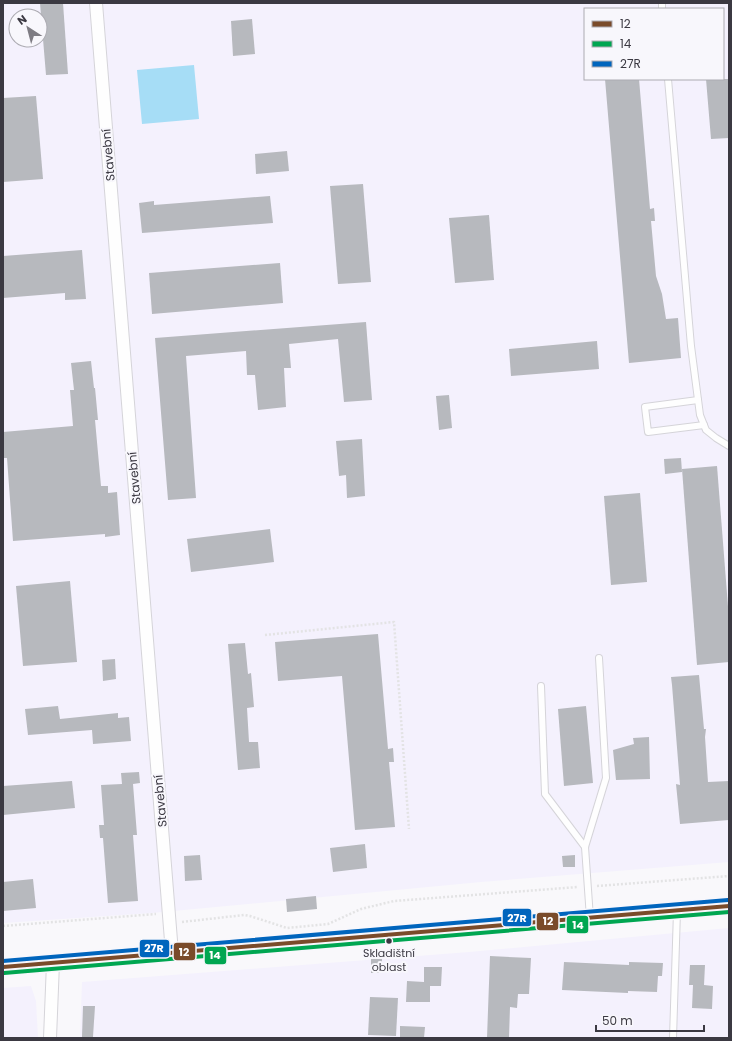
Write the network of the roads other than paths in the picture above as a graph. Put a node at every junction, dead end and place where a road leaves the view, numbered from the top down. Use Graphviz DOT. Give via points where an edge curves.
graph roads {
  1 [pos="96,3"];
  2 [pos="668,80"];
  3 [pos="698,400"];
  4 [pos="704,425"];
  5 [pos="729,446"];
  6 [pos="599,658"];
  7 [pos="541,686"];
  8 [pos="585,847"];
  9 [pos="729,906"];
  10 [pos="677,911"];
  11 [pos="590,918"];
  12 [pos="172,953"];
  13 [pos="53,963"];
  14 [pos="3,967"];
  15 [pos="50,1038"];
  16 [pos="673,1038"];
  1 -- 12 [label="street, Stavební"];
  2 -- 3 [label="lane"];
  3 -- 4 [label="lane"];
  3 -- 4 [label="lane" via="645,407 648,432"];
  4 -- 5 [label="lane" via="706,430"];
  6 -- 8 [label="lane" via="606,778"];
  7 -- 8 [label="lane" via="545,794"];
  8 -- 11 [label="lane"];
  9 -- 10 [label="street"];
  10 -- 11 [label="street"];
  10 -- 16 [label="lane"];
  11 -- 12 [label="street"];
  12 -- 13 [label="street"];
  13 -- 14 [label="street"];
  13 -- 15 [label="street"];
}
